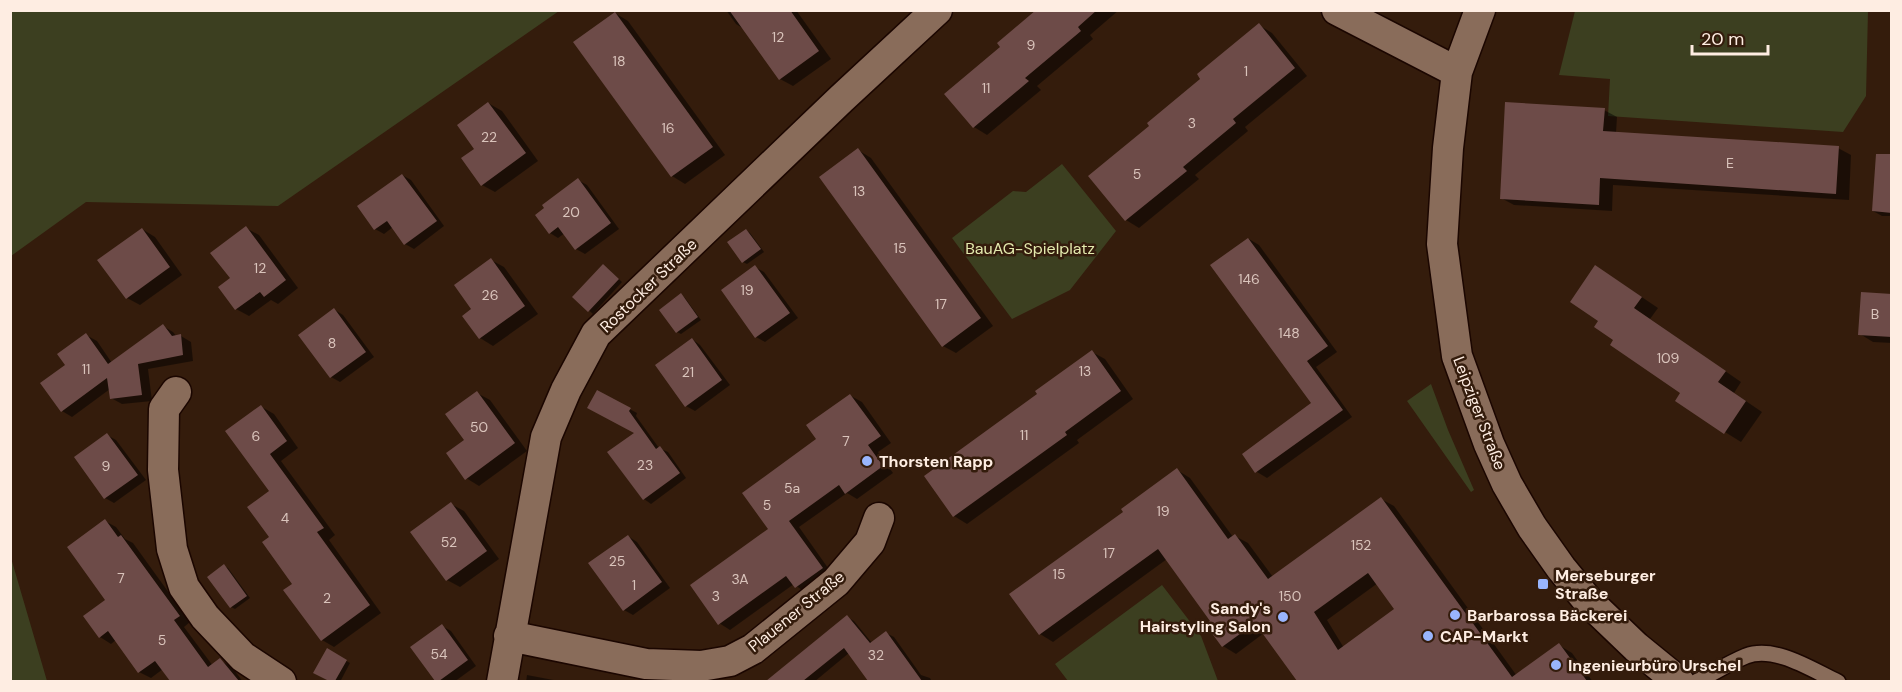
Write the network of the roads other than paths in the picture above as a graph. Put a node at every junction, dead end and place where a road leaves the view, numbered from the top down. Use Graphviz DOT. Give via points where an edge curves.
graph roads {
  1 [pos="937,10"];
  2 [pos="1337,10"];
  3 [pos="1480,10"];
  4 [pos="1457,72"];
  5 [pos="176,392"];
  6 [pos="879,518"];
  7 [pos="510,636"];
  8 [pos="281,681"];
  9 [pos="502,681"];
  10 [pos="1679,681"];
  11 [pos="1696,681"];
  12 [pos="1838,681"];
  1 -- 7 [label="street, Rostocker Straße" via="596,334 546,437"];
  2 -- 4 [label="street"];
  3 -- 4 [label="street, Leipziger Straße"];
  4 -- 10 [label="street, Leipziger Straße" via="1442,244 1457,356 1489,444 1507,484 1561,568 1588,601 1636,647"];
  5 -- 8 [label="street" via="164,409 163,470 172,549 184,587 205,617 243,657"];
  6 -- 7 [label="street, Plauener Straße" via="870,542 836,582 753,649 730,661 701,666 646,664"];
  7 -- 9 [label="street, Rostocker Straße"];
  11 -- 12 [label="lane" via="1748,656 1763,653 1780,655"];
}
